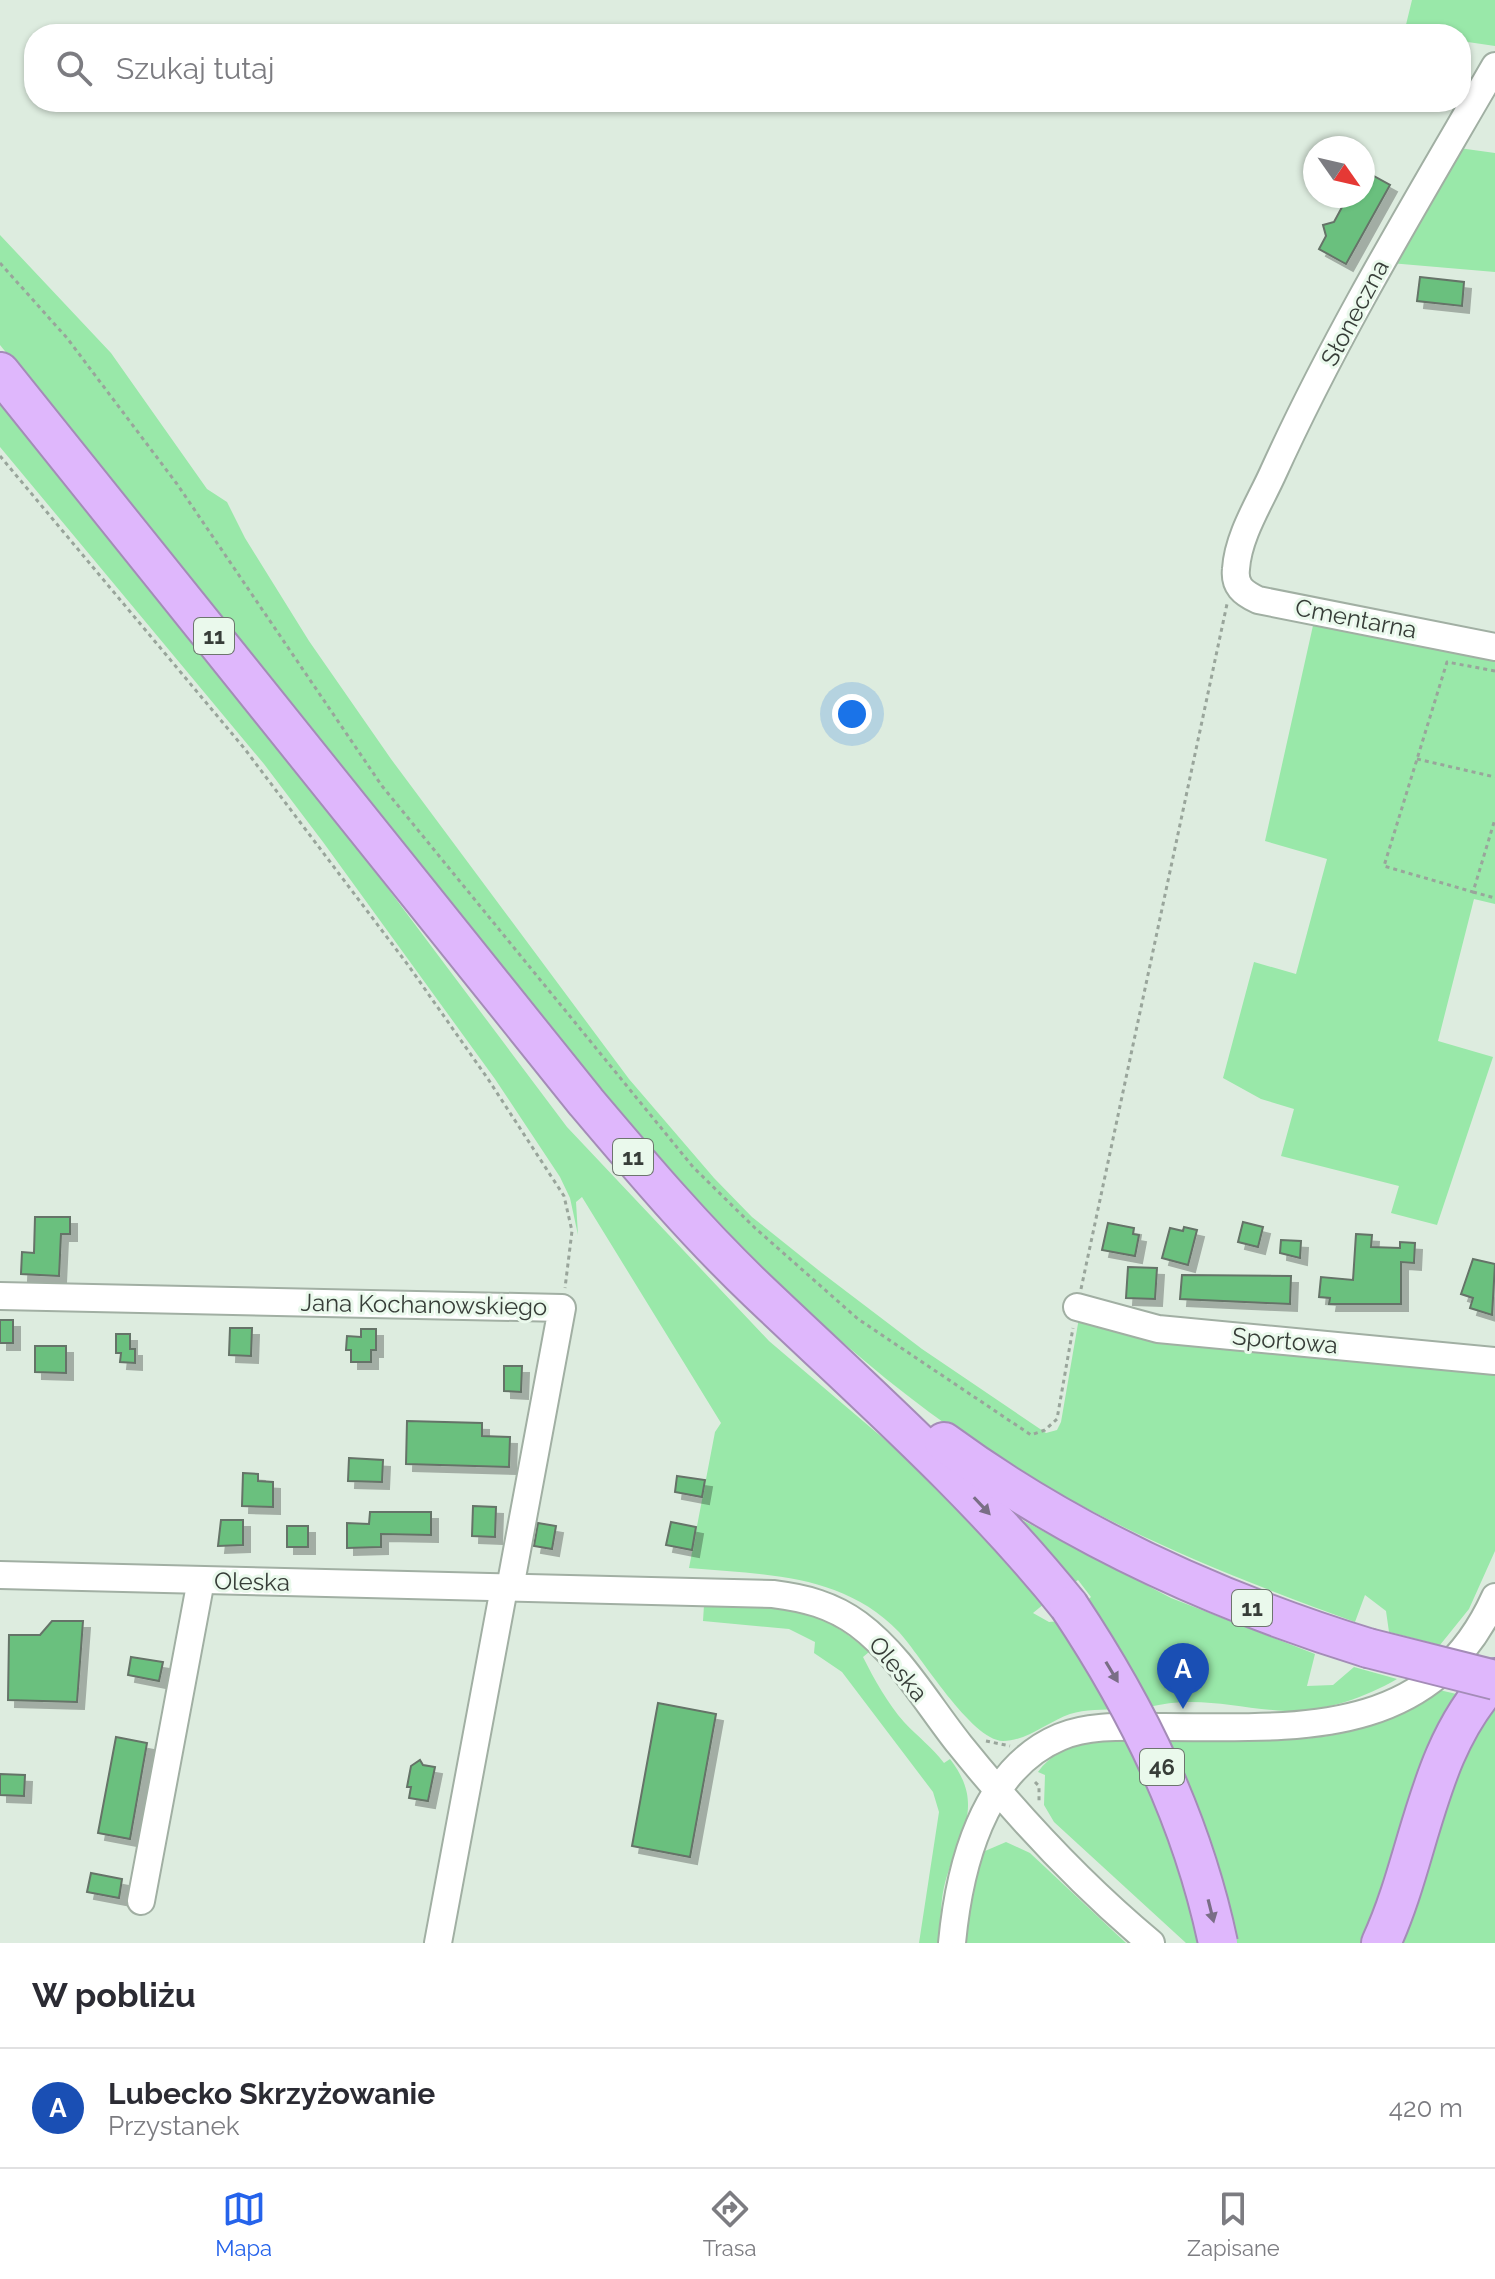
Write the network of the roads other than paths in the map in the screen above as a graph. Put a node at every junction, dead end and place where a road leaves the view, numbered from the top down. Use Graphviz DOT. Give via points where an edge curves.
graph roads {
  1 [pos="1495,66"];
  2 [pos="1471,108"];
  3 [pos="1469,112"];
  4 [pos="0,372"];
  5 [pos="1235,569"];
  6 [pos="1495,647"];
  7 [pos="0,1296"];
  8 [pos="1077,1307"];
  9 [pos="827,1353"];
  10 [pos="1495,1361"];
  11 [pos="0,1575"];
  12 [pos="201,1580"];
  13 [pos="507,1588"];
  14 [pos="1495,1597"];
  15 [pos="1495,1679"];
  16 [pos="998,1791"];
  17 [pos="141,1901"];
  18 [pos="1383,1940"];
  19 [pos="438,1943"];
  20 [pos="952,1943"];
  21 [pos="1151,1943"];
  22 [pos="1218,1943"];
  1 -- 2 [label="street, Słoneczna"];
  3 -- 5 [label="street, Słoneczna" via="1292,432 1241,543"];
  4 -- 9 [label="highway, 11" via="626,1148 712,1245"];
  5 -- 6 [label="street, Cmentarna" via="1243,593 1258,600"];
  7 -- 13 [label="street, Jana Kochanowskiego" via="562,1308"];
  8 -- 10 [label="street, Sportowa" via="1158,1329"];
  9 -- 15 [label="highway, 11, bridge" via="965,1458 1084,1529 1217,1594 1368,1648"];
  9 -- 22 [label="highway, 46, one-way, bridge" via="963,1486 1069,1606 1124,1692 1163,1770 1193,1850"];
  11 -- 12 [label="street, Oleska"];
  12 -- 13 [label="street, Oleska"];
  12 -- 17 [label="street"];
  13 -- 16 [label="street, Oleska" via="773,1594 827,1606 886,1649"];
  13 -- 19 [label="street"];
  14 -- 16 [label="street" via="1472,1636 1437,1673 1380,1709 1302,1727 1075,1732 1028,1758"];
  15 -- 18 [label="highway" via="1451,1743"];
  16 -- 20 [label="street" via="983,1815 956,1894"];
  16 -- 21 [label="street, Oleska" via="1090,1890"];
}
